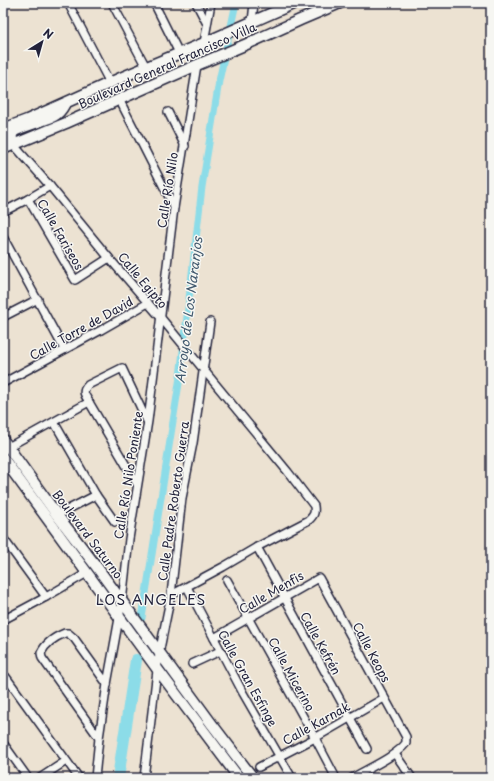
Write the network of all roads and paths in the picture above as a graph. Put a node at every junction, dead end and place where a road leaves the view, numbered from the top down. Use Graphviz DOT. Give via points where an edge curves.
graph roads {
  1 [pos="112,3"];
  2 [pos="154,3"];
  3 [pos="196,3"];
  4 [pos="210,3"];
  5 [pos="254,3"];
  6 [pos="295,3"];
  7 [pos="324,3"];
  8 [pos="340,3"];
  9 [pos="71,4"];
  10 [pos="300,20"];
  11 [pos="252,22"];
  12 [pos="207,24"];
  13 [pos="204,43"];
  14 [pos="179,53"];
  15 [pos="197,65"];
  16 [pos="146,67"];
  17 [pos="110,83"];
  18 [pos="119,99"];
  19 [pos="65,103"];
  20 [pos="168,112"];
  21 [pos="3,129"];
  22 [pos="3,134"];
  23 [pos="14,144"];
  24 [pos="185,146"];
  25 [pos="3,149"];
  26 [pos="50,186"];
  27 [pos="28,199"];
  28 [pos="174,208"];
  29 [pos="3,212"];
  30 [pos="3,237"];
  31 [pos="109,258"];
  32 [pos="38,299"];
  33 [pos="148,303"];
  34 [pos="3,317"];
  35 [pos="161,318"];
  36 [pos="210,322"];
  37 [pos="64,349"];
  38 [pos="203,370"];
  39 [pos="3,383"];
  40 [pos="88,402"];
  41 [pos="148,421"];
  42 [pos="54,422"];
  43 [pos="6,443"];
  44 [pos="3,458"];
  45 [pos="137,484"];
  46 [pos="96,495"];
  47 [pos="57,515"];
  48 [pos="115,522"];
  49 [pos="3,538"];
  50 [pos="257,547"];
  51 [pos="6,549"];
  52 [pos="87,573"];
  53 [pos="319,578"];
  54 [pos="227,580"];
  55 [pos="186,587"];
  56 [pos="171,595"];
  57 [pos="46,597"];
  58 [pos="284,597"];
  59 [pos="122,602"];
  60 [pos="120,617"];
  61 [pos="248,618"];
  62 [pos="3,620"];
  63 [pos="214,638"];
  64 [pos="220,651"];
  65 [pos="159,654"];
  66 [pos="192,664"];
  67 [pos="158,670"];
  68 [pos="3,675"];
  69 [pos="107,684"];
  70 [pos="384,698"];
  71 [pos="350,718"];
  72 [pos="99,738"];
  73 [pos="315,738"];
  74 [pos="3,743"];
  75 [pos="367,749"];
  76 [pos="395,754"];
  77 [pos="279,756"];
  78 [pos="66,761"];
  79 [pos="259,767"];
  80 [pos="28,778"];
  81 [pos="40,778"];
  82 [pos="79,778"];
  83 [pos="95,778"];
  84 [pos="144,778"];
  85 [pos="239,778"];
  86 [pos="253,778"];
  87 [pos="292,778"];
  88 [pos="336,778"];
  89 [pos="352,778"];
  90 [pos="412,778"];
  1 -- 16 [label="street"];
  2 -- 14 [label="street"];
  3 -- 12 [label="street"];
  4 -- 12 [label="street"];
  5 -- 11 [label="street"];
  6 -- 11 [label="street, Boulevard General Francisco Villa"];
  7 -- 10 [label="street" via="306,12"];
  8 -- 10 [label="street, Boulevard General Francisco Villa"];
  9 -- 17 [label="street"];
  10 -- 15 [label="street, Boulevard General Francisco Villa"];
  11 -- 13 [label="street, Boulevard General Francisco Villa"];
  12 -- 13 [label="street"];
  13 -- 14 [label="street, Boulevard General Francisco Villa"];
  14 -- 16 [label="street, Boulevard General Francisco Villa"];
  15 -- 18 [label="street, Boulevard General Francisco Villa"];
  15 -- 24 [label="street, Calle Río Nilo"];
  16 -- 17 [label="street, Boulevard General Francisco Villa"];
  17 -- 19 [label="street, Boulevard General Francisco Villa"];
  18 -- 23 [label="street, Boulevard General Francisco Villa"];
  18 -- 28 [label="street"];
  19 -- 21 [label="street, Boulevard General Francisco Villa"];
  19 -- 23 [label="street" via="55,115 13,132"];
  20 -- 24 [label="street"];
  22 -- 23 [label="street, Calle Egipto"];
  23 -- 25 [label="street, Boulevard General Francisco Villa"];
  23 -- 26 [label="street, Calle Egipto"];
  24 -- 28 [label="street, Calle Río Nilo"];
  26 -- 27 [label="street"];
  26 -- 31 [label="street, Calle Egipto"];
  27 -- 29 [label="street"];
  27 -- 31 [label="street, Calle Fariseos" via="75,280"];
  28 -- 35 [label="street, Calle Río Nilo"];
  30 -- 32 [label="street"];
  31 -- 33 [label="street, Calle Egipto"];
  32 -- 34 [label="street"];
  32 -- 37 [label="street"];
  33 -- 35 [label="street, Calle Egipto"];
  33 -- 37 [label="street, Calle Torre de David"];
  35 -- 38 [label="street, Calle Egipto"];
  35 -- 41 [label="street, Calle Río Nilo Poniente"];
  36 -- 38 [label="street, Calle Padre Roberto Guerra"];
  37 -- 39 [label="street, Calle Torre de David"];
  38 -- 50 [label="street, Calle Egipto" via="314,506 315,512 309,520"];
  38 -- 56 [label="street, Calle Padre Roberto Guerra" via="193,444 182,498"];
  40 -- 41 [label="street" via="84,389 122,368"];
  40 -- 42 [label="street"];
  40 -- 45 [label="street"];
  41 -- 45 [label="street, Calle Río Nilo Poniente"];
  42 -- 43 [label="street"];
  42 -- 46 [label="street"];
  43 -- 47 [label="street, Boulevard Saturno"];
  44 -- 52 [label="street, Boulevard Saturno"];
  45 -- 59 [label="street, Calle Río Nilo Poniente"];
  46 -- 47 [label="street"];
  46 -- 48 [label="street"];
  47 -- 59 [label="street, Boulevard Saturno"];
  49 -- 51 [label="street"];
  50 -- 55 [label="street"];
  50 -- 58 [label="street, Calle Kefrén"];
  51 -- 57 [label="street"];
  52 -- 57 [label="street"];
  52 -- 60 [label="street, Boulevard Saturno"];
  53 -- 58 [label="street, Calle Menfis"];
  53 -- 70 [label="street, Calle Keops"];
  54 -- 61 [label="street, Calle Micerino"];
  55 -- 56 [label="street"];
  55 -- 63 [label="street, Calle Gran Esfinge"];
  56 -- 65 [label="street, Calle Padre Roberto Guerra"];
  57 -- 62 [label="street"];
  58 -- 61 [label="street, Calle Menfis"];
  58 -- 71 [label="street, Calle Kefrén"];
  59 -- 60 [label="street, Calle Río Nilo Poniente"];
  59 -- 65 [label="street, Boulevard Saturno"];
  60 -- 67 [label="street, Boulevard Saturno"];
  60 -- 69 [label="street, Calle Río Nilo Poniente"];
  61 -- 63 [label="street, Calle Menfis"];
  61 -- 73 [label="street, Calle Micerino"];
  63 -- 64 [label="street, Calle Gran Esfinge"];
  64 -- 66 [label="street"];
  64 -- 77 [label="street, Calle Gran Esfinge"];
  65 -- 67 [label="street, Calle Padre Roberto Guerra"];
  65 -- 86 [label="street, Boulevard Saturno"];
  67 -- 84 [label="street, Calle Padre Roberto Guerra"];
  67 -- 85 [label="street, Boulevard Saturno"];
  68 -- 78 [label="street"];
  69 -- 72 [label="street, Calle Río Nilo Poniente"];
  69 -- 72 [label="street" via="68,633 60,634 43,648 42,658"];
  70 -- 71 [label="street, Calle Karnak"];
  70 -- 76 [label="street, Calle Keops" via="406,737 406,743"];
  71 -- 73 [label="street, Calle Karnak"];
  71 -- 75 [label="street, Calle Kefrén"];
  72 -- 83 [label="street, Calle Río Nilo Poniente"];
  73 -- 77 [label="street, Calle Karnak"];
  73 -- 88 [label="street, Calle Micerino"];
  74 -- 80 [label="street"];
  76 -- 89 [label="street"];
  76 -- 90 [label="street"];
  77 -- 79 [label="street, Calle Karnak"];
  77 -- 87 [label="street, Calle Gran Esfinge"];
  78 -- 81 [label="street"];
  78 -- 82 [label="street"];
}
